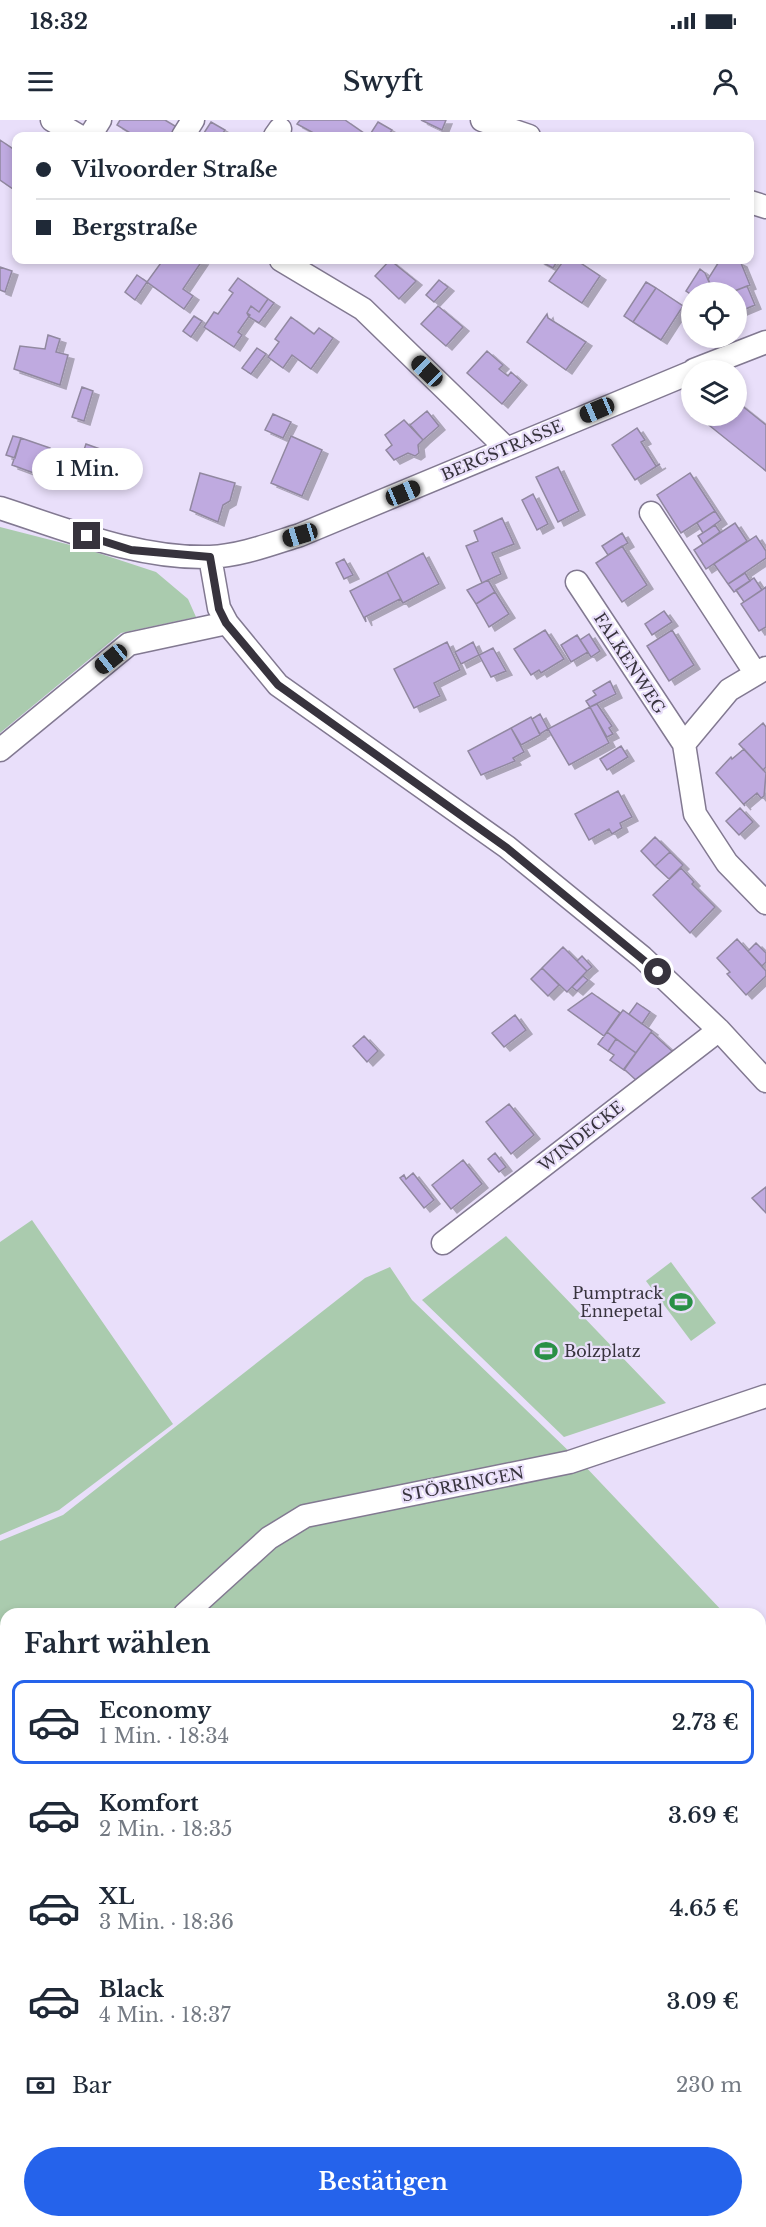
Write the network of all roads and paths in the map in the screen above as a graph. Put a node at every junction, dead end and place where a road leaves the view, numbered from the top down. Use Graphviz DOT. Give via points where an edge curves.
graph roads {
  1 [pos="52,120"];
  2 [pos="482,120"];
  3 [pos="73,132"];
  4 [pos="517,132"];
  5 [pos="288,264"];
  6 [pos="766,342"];
  7 [pos="721,360"];
  8 [pos="681,376"];
  9 [pos="507,449"];
  10 [pos="0,508"];
  11 [pos="651,513"];
  12 [pos="210,557"];
  13 [pos="577,582"];
  14 [pos="226,623"];
  15 [pos="761,671"];
  16 [pos="684,744"];
  17 [pos="0,750"];
  18 [pos="766,903"];
  19 [pos="719,1030"];
  20 [pos="766,1081"];
  21 [pos="443,1243"];
  22 [pos="766,1396"];
  23 [pos="192,1608"];
  1 -- 3 [label="street"];
  2 -- 4 [label="street"];
  5 -- 9 [label="street" via="363,309"];
  6 -- 7 [label="street, BERGSTRASSE"];
  8 -- 9 [label="street, BERGSTRASSE"];
  9 -- 12 [label="street, BERGSTRASSE" via="300,535"];
  10 -- 12 [label="street, BERGSTRASSE" via="131,550"];
  11 -- 15 [label="street"];
  12 -- 14 [label="street" via="219,609"];
  13 -- 16 [label="street, FALKENWEG"];
  14 -- 17 [label="street" via="129,644"];
  14 -- 19 [label="street" via="278,685 507,848 642,957"];
  15 -- 16 [label="street" via="729,690"];
  16 -- 18 [label="street, FALKENWEG" via="695,814 727,863"];
  19 -- 20 [label="street"];
  19 -- 21 [label="street, WINDECKE"];
  22 -- 23 [label="street, STÖRRINGEN" via="570,1462 305,1516 269,1538"];
}
